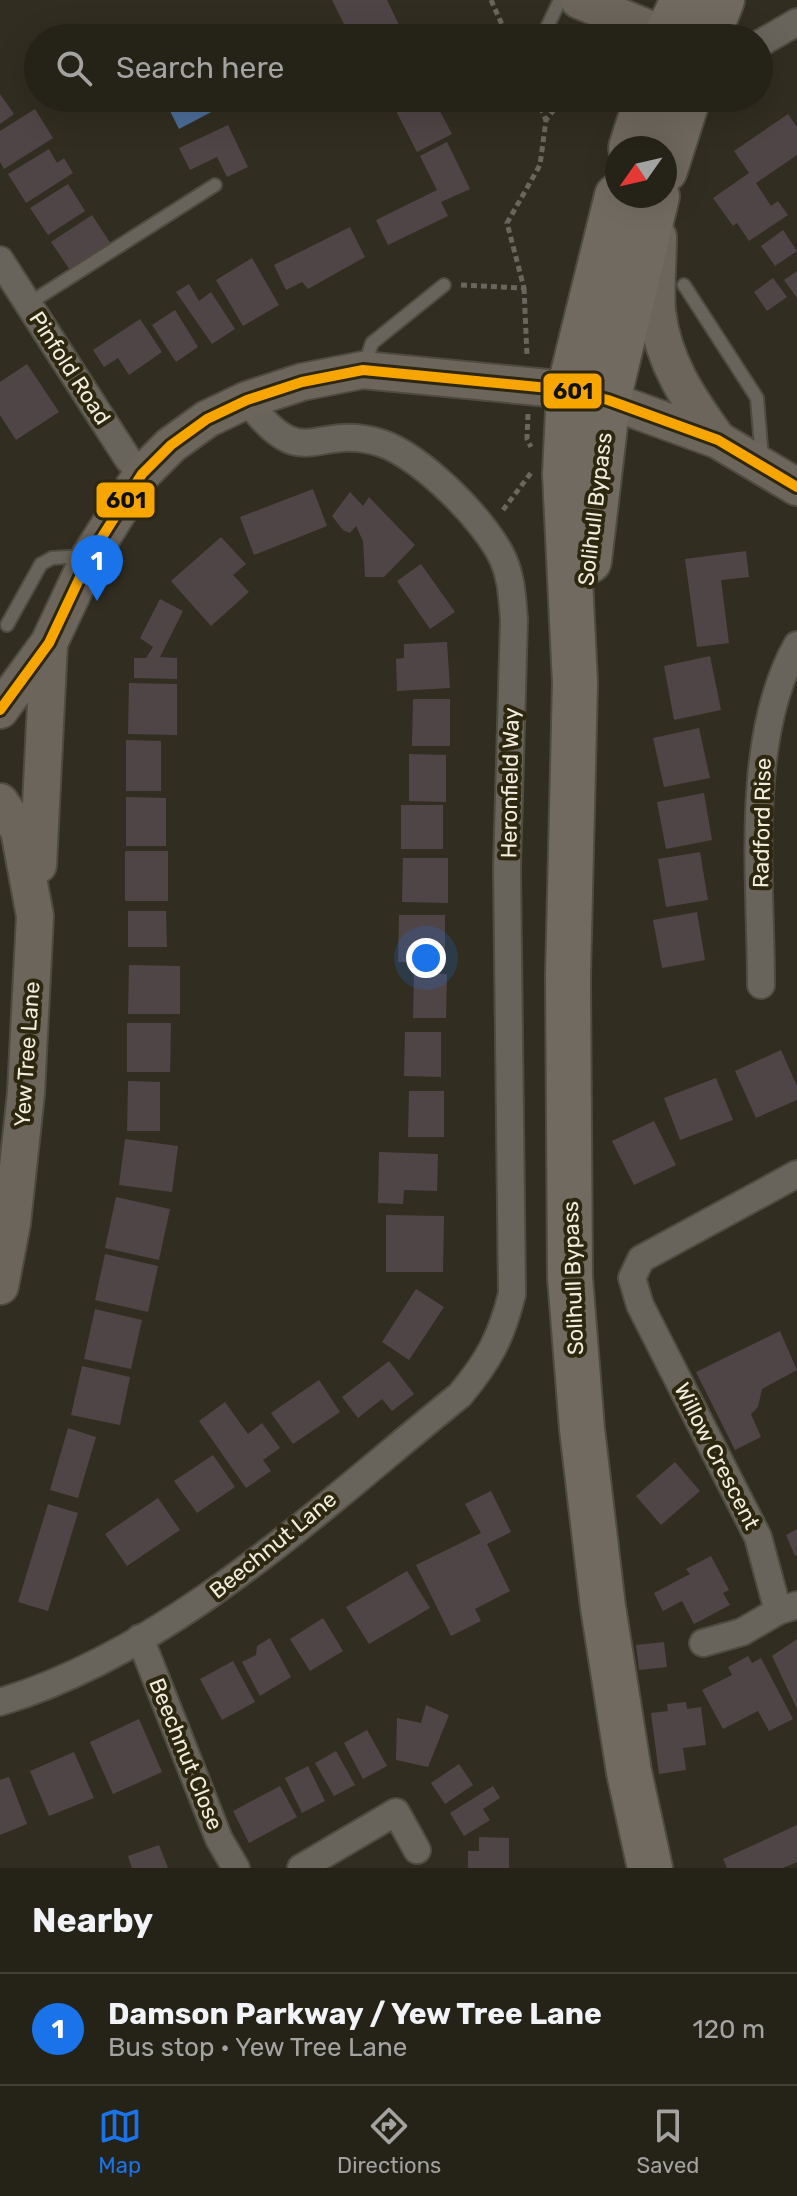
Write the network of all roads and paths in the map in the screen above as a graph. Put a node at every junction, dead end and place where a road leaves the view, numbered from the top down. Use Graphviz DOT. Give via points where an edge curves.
graph roads {
  1 [pos="491,0"];
  2 [pos="722,0"];
  3 [pos="575,1"];
  4 [pos="797,22"];
  5 [pos="502,24"];
  6 [pos="554,24"];
  7 [pos="595,24"];
  8 [pos="657,24"];
  9 [pos="687,24"];
  10 [pos="773,36"];
  11 [pos="542,112"];
  12 [pos="552,112"];
  13 [pos="684,112"];
  14 [pos="546,120"];
  15 [pos="676,136"];
  16 [pos="215,185"];
  17 [pos="615,208"];
  18 [pos="653,208"];
  19 [pos="657,208"];
  20 [pos="0,260"];
  21 [pos="444,285"];
  22 [pos="684,285"];
  23 [pos="28,304"];
  24 [pos="363,370"];
  25 [pos="588,395"];
  26 [pos="247,400"];
  27 [pos="718,440"];
  28 [pos="538,463"];
  29 [pos="763,466"];
  30 [pos="142,474"];
  31 [pos="797,487"];
  32 [pos="486,533"];
  33 [pos="90,556"];
  34 [pos="7,625"];
  35 [pos="49,643"];
  36 [pos="797,645"];
  37 [pos="0,710"];
  38 [pos="0,802"];
  39 [pos="35,916"];
  40 [pos="752,968"];
  41 [pos="797,1174"];
  42 [pos="0,1286"];
  43 [pos="503,1331"];
  44 [pos="788,1608"];
  45 [pos="140,1638"];
  46 [pos="703,1643"];
  47 [pos="0,1702"];
  48 [pos="417,1850"];
  49 [pos="236,1868"];
  50 [pos="301,1868"];
  51 [pos="650,1868"];
  1 -- 5 [label="path"];
  2 -- 9 [label="highway"];
  3 -- 6 [label="lane"];
  3 -- 7 [label="street"];
  3 -- 8 [label="street"];
  4 -- 10 [label="street"];
  11 -- 14 [label="path"];
  12 -- 14 [label="path"];
  13 -- 15 [label="highway"];
  14 -- 21 [label="path" via="540,165 507,223 524,288"];
  16 -- 23 [label="lane"];
  17 -- 25 [label="highway, Solihull Bypass"];
  18 -- 25 [label="highway, Solihull Bypass"];
  19 -- 27 [label="street" via="662,342 683,391"];
  20 -- 23 [label="street, Pinfold Road"];
  21 -- 24 [label="lane" via="372,343"];
  22 -- 29 [label="lane" via="757,398"];
  23 -- 30 [label="street, Pinfold Road"];
  24 -- 25 [label="street, Yew Tree Lane"];
  24 -- 26 [label="street, Yew Tree Lane"];
  25 -- 27 [label="street, Yew Tree Lane"];
  25 -- 51 [label="highway, Solihull Bypass" via="565,489 575,683 568,976 570,1277 603,1607"];
  26 -- 30 [label="street, Yew Tree Lane" via="195,427"];
  26 -- 32 [label="street, Heronfield Way" via="285,441 340,439 396,449 476,518"];
  27 -- 29 [label="street"];
  28 -- 32 [label="path"];
  29 -- 31 [label="street"];
  30 -- 33 [label="street, Yew Tree Lane"];
  32 -- 43 [label="street, Heronfield Way" via="510,579 514,619 507,867 512,1294"];
  33 -- 34 [label="lane" via="52,558 41,564"];
  33 -- 35 [label="street, Yew Tree Lane"];
  35 -- 37 [label="street, Yew Tree Lane"];
  35 -- 39 [label="street, Yew Tree Lane"];
  36 -- 40 [label="street, Radford Rise" via="787,663 761,763"];
  38 -- 39 [label="street, Yew Tree Lane" via="19,830"];
  39 -- 42 [label="street, Yew Tree Lane" via="26,1093"];
  41 -- 44 [label="street, Willow Crescent" via="641,1259 632,1278 640,1305 758,1537"];
  43 -- 45 [label="street, Beechnut Lane" via="489,1361 460,1395 209,1598"];
  44 -- 46 [label="street, Willow Crescent" via="742,1632"];
  45 -- 47 [label="street, Beechnut Lane"];
  45 -- 49 [label="street, Beechnut Close" via="219,1839"];
  48 -- 50 [label="street" via="396,1812"];
}
